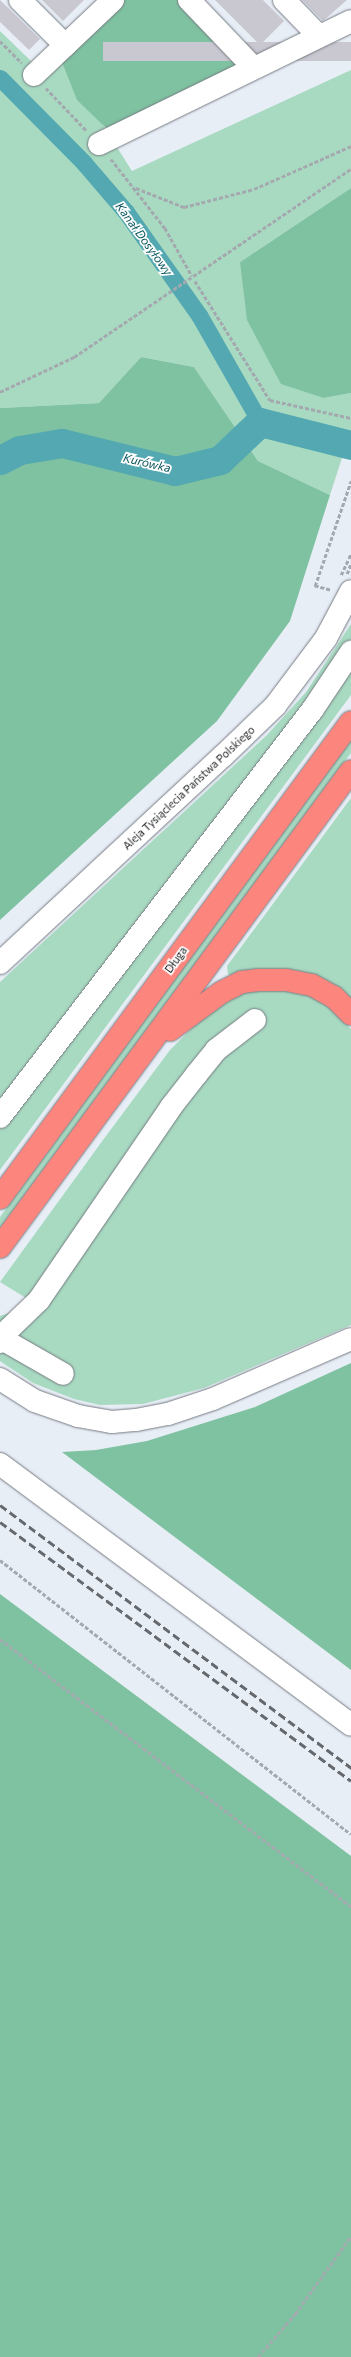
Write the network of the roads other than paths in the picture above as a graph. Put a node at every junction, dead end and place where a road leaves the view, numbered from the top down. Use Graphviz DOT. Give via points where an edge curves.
graph roads {
  1 [pos="20,0"];
  2 [pos="189,0"];
  3 [pos="284,0"];
  4 [pos="111,1"];
  5 [pos="351,21"];
  6 [pos="319,36"];
  7 [pos="65,45"];
  8 [pos="253,67"];
  9 [pos="34,75"];
  10 [pos="99,144"];
  11 [pos="341,587"];
  12 [pos="351,652"];
  13 [pos="351,722"];
  14 [pos="351,771"];
  15 [pos="0,963"];
  16 [pos="351,1014"];
  17 [pos="255,1020"];
  18 [pos="145,1051"];
  19 [pos="0,1117"];
  20 [pos="0,1198"];
  21 [pos="0,1247"];
  22 [pos="351,1339"];
  23 [pos="1,1341"];
  24 [pos="64,1374"];
  25 [pos="0,1379"];
  26 [pos="0,1464"];
  27 [pos="351,1725"];
  1 -- 7 [label="street"];
  2 -- 8 [label="street"];
  3 -- 6 [label="street"];
  4 -- 7 [label="street"];
  5 -- 6 [label="street"];
  6 -- 8 [label="street"];
  7 -- 9 [label="street"];
  8 -- 10 [label="street"];
  11 -- 15 [label="street, Aleja Tysiąclecia Państwa Polskiego" via="326,638 275,706"];
  12 -- 19 [label="street" via="313,709"];
  13 -- 20 [label="highway, Długa"];
  14 -- 18 [label="highway"];
  16 -- 18 [label="highway" via="334,997 312,985 286,980 258,980 234,985 209,1000"];
  17 -- 23 [label="street" via="216,1050 39,1300"];
  18 -- 21 [label="highway"];
  22 -- 25 [label="street" via="213,1399 168,1414 136,1420 112,1422 66,1413 35,1401"];
  23 -- 24 [label="street"];
  26 -- 27 [label="street"];
}
